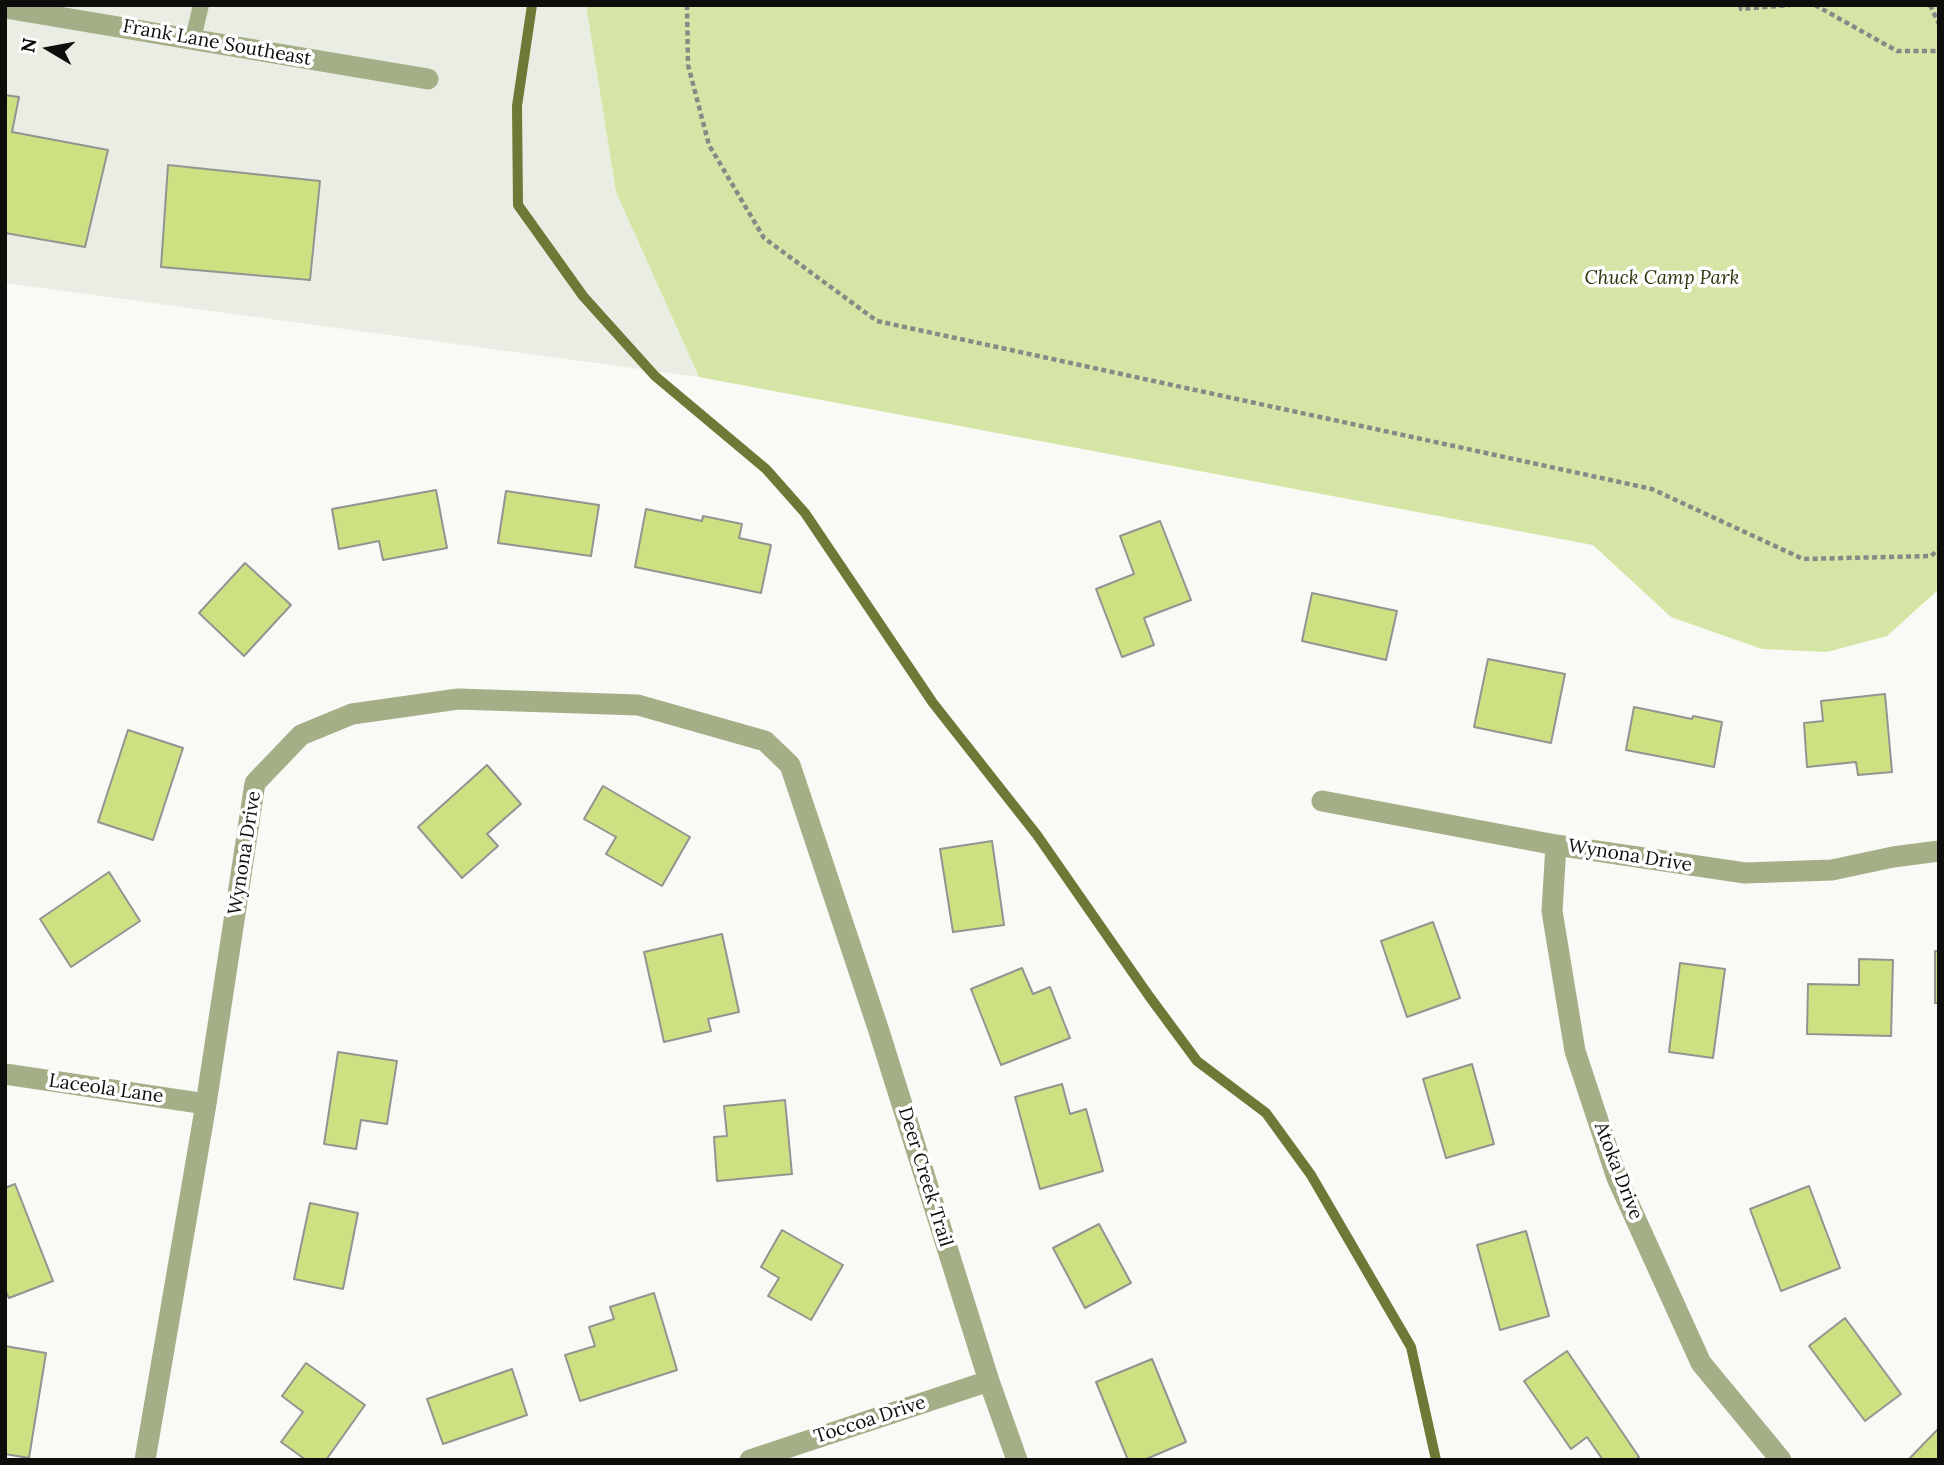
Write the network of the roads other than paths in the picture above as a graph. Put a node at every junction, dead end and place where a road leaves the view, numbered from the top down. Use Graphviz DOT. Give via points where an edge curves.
graph roads {
  1 [pos="201,5"];
  2 [pos="5,8"];
  3 [pos="62,11"];
  4 [pos="194,39"];
  5 [pos="428,79"];
  6 [pos="1322,801"];
  7 [pos="1556,845"];
  8 [pos="1939,851"];
  9 [pos="834,894"];
  10 [pos="5,1074"];
  11 [pos="206,1104"];
  12 [pos="989,1381"];
  13 [pos="145,1460"];
  14 [pos="750,1460"];
  15 [pos="1017,1460"];
  16 [pos="1781,1460"];
  1 -- 4 [label="lane"];
  2 -- 3 [label="street, Frank Lane Southeast"];
  3 -- 4 [label="street, Frank Lane Southeast"];
  4 -- 5 [label="street, Frank Lane Southeast"];
  6 -- 7 [label="street, Wynona Drive"];
  7 -- 8 [label="street, Wynona Drive" via="1745,873 1832,870"];
  7 -- 16 [label="street, Atoka Drive" via="1552,911 1575,1051 1617,1178 1700,1363"];
  9 -- 11 [label="street, Wynona Drive" via="790,765 765,741 638,705 458,699 352,714 301,735 255,783"];
  9 -- 12 [label="street, Deer Creek Trail"];
  10 -- 11 [label="street, Laceola Lane"];
  11 -- 13 [label="street, Wynona Drive"];
  12 -- 14 [label="street, Toccoa Drive"];
  12 -- 15 [label="street, Deer Creek Trail"];
}
